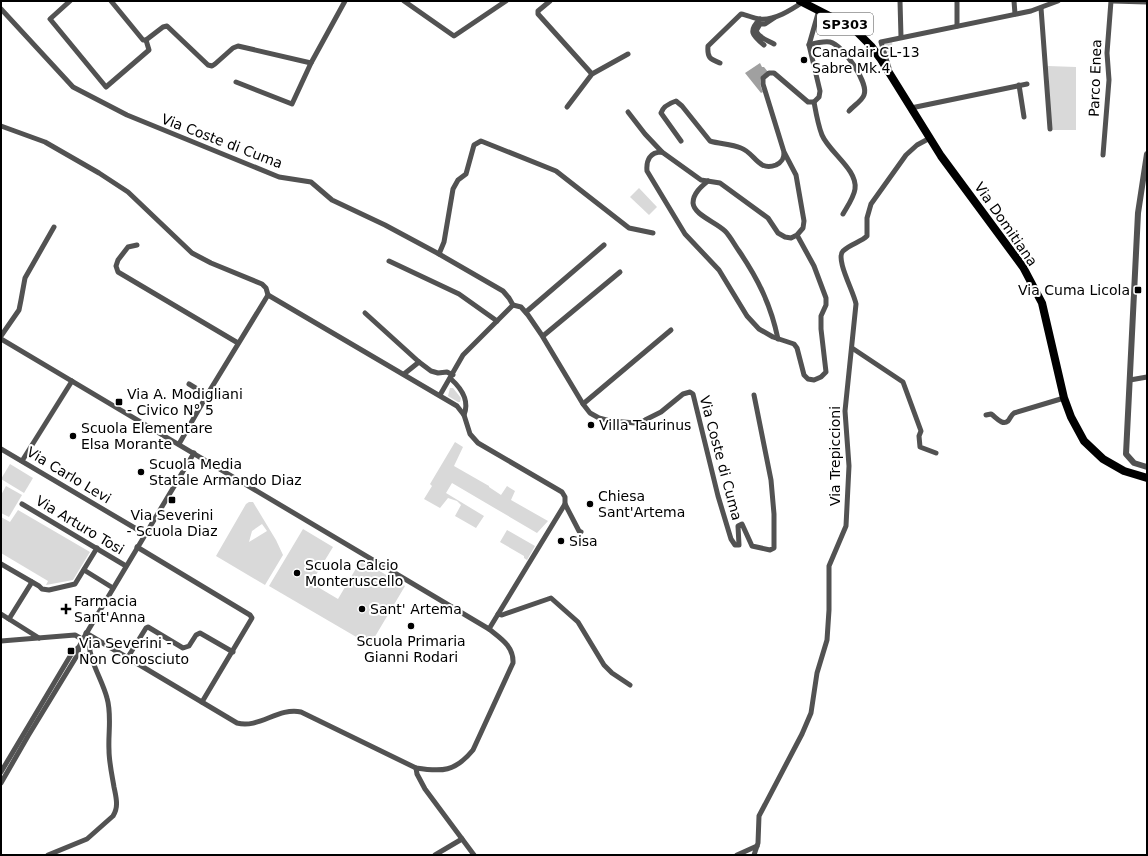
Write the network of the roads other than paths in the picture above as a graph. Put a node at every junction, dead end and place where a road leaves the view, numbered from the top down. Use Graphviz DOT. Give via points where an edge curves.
graph roads {
  1 [pos="70,1"];
  2 [pos="111,1"];
  3 [pos="345,1"];
  4 [pos="404,1"];
  5 [pos="506,1"];
  6 [pos="550,1"];
  7 [pos="900,1"];
  8 [pos="957,1"];
  9 [pos="1014,1"];
  10 [pos="1058,1"];
  11 [pos="1112,1"];
  12 [pos="802,2"];
  13 [pos="1126,2"];
  14 [pos="1147,2"];
  15 [pos="1041,8"];
  16 [pos="1,9"];
  17 [pos="818,10"];
  18 [pos="1015,14"];
  19 [pos="778,15"];
  20 [pos="760,19"];
  21 [pos="958,26"];
  22 [pos="901,37"];
  23 [pos="146,40"];
  24 [pos="764,44"];
  25 [pos="774,44"];
  26 [pos="809,45"];
  27 [pos="628,54"];
  28 [pos="311,63"];
  29 [pos="720,63"];
  30 [pos="592,74"];
  31 [pos="892,77"];
  32 [pos="236,82"];
  33 [pos="1027,84"];
  34 [pos="1019,85"];
  35 [pos="814,102"];
  36 [pos="567,107"];
  37 [pos="911,108"];
  38 [pos="849,111"];
  39 [pos="628,112"];
  40 [pos="1024,117"];
  41 [pos="1,126"];
  42 [pos="1050,129"];
  43 [pos="930,138"];
  44 [pos="681,141"];
  45 [pos="662,152"];
  46 [pos="784,152"];
  47 [pos="1147,154"];
  48 [pos="1103,155"];
  49 [pos="708,181"];
  50 [pos="843,214"];
  51 [pos="54,227"];
  52 [pos="653,233"];
  53 [pos="797,235"];
  54 [pos="137,245"];
  55 [pos="604,246"];
  56 [pos="439,254"];
  57 [pos="389,261"];
  58 [pos="620,272"];
  59 [pos="268,295"];
  60 [pos="513,305"];
  61 [pos="365,312"];
  62 [pos="526,312"];
  63 [pos="497,321"];
  64 [pos="671,330"];
  65 [pos="1,336"];
  66 [pos="543,336"];
  67 [pos="1,339"];
  68 [pos="778,339"];
  69 [pos="238,344"];
  70 [pos="852,348"];
  71 [pos="419,362"];
  72 [pos="404,374"];
  73 [pos="452,377"];
  74 [pos="1147,377"];
  75 [pos="1130,380"];
  76 [pos="72,381"];
  77 [pos="189,384"];
  78 [pos="437,394"];
  79 [pos="754,394"];
  80 [pos="207,395"];
  81 [pos="1064,398"];
  82 [pos="466,401"];
  83 [pos="583,404"];
  84 [pos="456,406"];
  85 [pos="464,415"];
  86 [pos="986,415"];
  87 [pos="179,444"];
  88 [pos="1,448"];
  89 [pos="194,453"];
  90 [pos="936,453"];
  91 [pos="22,461"];
  92 [pos="1147,467"];
  93 [pos="1147,478"];
  94 [pos="22,504"];
  95 [pos="565,504"];
  96 [pos="582,532"];
  97 [pos="144,534"];
  98 [pos="97,548"];
  99 [pos="137,548"];
  100 [pos="1,564"];
  101 [pos="126,566"];
  102 [pos="84,570"];
  103 [pos="32,582"];
  104 [pos="113,588"];
  105 [pos="1,614"];
  106 [pos="498,614"];
  107 [pos="9,619"];
  108 [pos="489,629"];
  109 [pos="86,633"];
  110 [pos="40,638"];
  111 [pos="83,639"];
  112 [pos="1,641"];
  113 [pos="79,647"];
  114 [pos="233,652"];
  115 [pos="78,654"];
  116 [pos="128,657"];
  117 [pos="91,658"];
  118 [pos="630,685"];
  119 [pos="202,702"];
  120 [pos="416,768"];
  121 [pos="1,772"];
  122 [pos="1,783"];
  123 [pos="462,839"];
  124 [pos="757,846"];
  125 [pos="48,855"];
  126 [pos="435,855"];
  127 [pos="474,855"];
  128 [pos="737,855"];
  129 [pos="754,855"];
  1 -- 23 [label="street" via="51,17 50,21 106,87 150,50"];
  2 -- 23 [label="street" via="143,40"];
  3 -- 28 [label="street"];
  4 -- 5 [label="street" via="454,36"];
  6 -- 30 [label="street" via="538,11 538,14"];
  7 -- 22 [label="street"];
  8 -- 21 [label="street"];
  9 -- 18 [label="street"];
  10 -- 15 [label="street"];
  11 -- 13 [label="street, Parco Enea"];
  11 -- 48 [label="street, Parco Enea"];
  12 -- 17 [label="main road, SP303"];
  12 -- 19 [label="street"];
  13 -- 14 [label="street, Parco Enea"];
  15 -- 18 [label="street"];
  15 -- 42 [label="street"];
  16 -- 56 [label="street, Via Coste di Cuma" via="73,87 127,115 208,149 279,177 311,182 332,200"];
  17 -- 26 [label="street"];
  17 -- 31 [label="main road, Via Domitiana / SP303" via="853,28 871,46"];
  18 -- 21 [label="street"];
  19 -- 20 [label="street"];
  19 -- 25 [label="street" via="769,22 760,24 756,31 762,38"];
  20 -- 24 [label="street" via="754,25 753,31 755,37"];
  20 -- 29 [label="street" via="741,14 708,46 707,54 710,59"];
  21 -- 22 [label="street"];
  22 -- 31 [label="street" via="881,42"];
  23 -- 28 [label="street" via="167,26 208,65 212,66 238,46"];
  26 -- 35 [label="street" via="820,91 819,98"];
  26 -- 38 [label="street" via="832,42 847,54 857,69 865,90 864,96"];
  27 -- 30 [label="street"];
  28 -- 32 [label="street" via="292,104"];
  30 -- 36 [label="street"];
  31 -- 37 [label="main road, Via Domitiana / SP303"];
  33 -- 34 [label="street"];
  34 -- 37 [label="street"];
  34 -- 40 [label="street"];
  35 -- 46 [label="street" via="808,102 774,73 769,73 763,78"];
  35 -- 50 [label="street" via="822,135 855,181 856,190"];
  37 -- 43 [label="main road, Via Domitiana / SP303"];
  39 -- 45 [label="street"];
  41 -- 59 [label="street" via="45,142 99,173 128,192 192,254 262,284"];
  43 -- 70 [label="street, Via Trepiccioni" via="917,145 902,159 871,204 867,218 868,236 845,249 840,258 856,304"];
  43 -- 81 [label="main road, Via Domitiana / SP303" via="1023,267 1042,303"];
  44 -- 46 [label="street" via="661,113 662,109 676,101 710,141 741,148 762,165 770,167 784,158"];
  45 -- 49 [label="street" via="701,180"];
  45 -- 68 [label="street" via="656,152 649,158 646,163 647,171 685,234 719,270 747,316 759,329"];
  46 -- 53 [label="street" via="796,175 804,221 803,228"];
  47 -- 75 [label="street" via="1138,212"];
  49 -- 53 [label="street" via="720,183 768,218 778,233 791,238"];
  49 -- 68 [label="street" via="695,194 693,203 698,212 724,230 753,271 768,302"];
  51 -- 65 [label="street" via="25,278 19,310"];
  52 -- 56 [label="street" via="629,228 556,171 481,141 474,145 466,174 458,180 453,189 444,242"];
  53 -- 68 [label="street" via="814,266 826,298 821,316 821,329 826,372 814,380 808,379 804,375 794,344"];
  54 -- 69 [label="street" via="128,247 118,260 118,272"];
  55 -- 62 [label="street"];
  56 -- 60 [label="street, Via Coste di Cuma" via="503,291"];
  57 -- 63 [label="street" via="459,294"];
  58 -- 66 [label="street"];
  59 -- 69 [label="street"];
  59 -- 72 [label="street"];
  60 -- 62 [label="street, Via Coste di Cuma" via="521,307"];
  60 -- 63 [label="street"];
  61 -- 71 [label="street"];
  62 -- 66 [label="street, Via Coste di Cuma"];
  63 -- 73 [label="street" via="463,355"];
  64 -- 83 [label="street"];
  66 -- 83 [label="street, Via Coste di Cuma"];
  67 -- 76 [label="street"];
  69 -- 80 [label="street"];
  70 -- 90 [label="street" via="903,382 921,431 920,447"];
  70 -- 124 [label="street, Via Trepiccioni" via="845,411 849,466 846,526 829,566 827,640 817,674 811,713 759,816"];
  71 -- 72 [label="street"];
  71 -- 73 [label="street" via="431,371 447,372"];
  72 -- 78 [label="street"];
  73 -- 78 [label="street"];
  73 -- 82 [label="street"];
  74 -- 75 [label="street"];
  75 -- 92 [label="street" via="1126,454 1134,463"];
  76 -- 87 [label="street"];
  76 -- 91 [label="street"];
  77 -- 80 [label="street"];
  78 -- 84 [label="street"];
  79 -- 83 [label="street, Via Coste di Cuma" via="771,480 774,548 770,550 752,546 742,524 738,526 739,545 735,545 731,540 693,394 683,394 661,412 636,423 599,418 590,413"];
  80 -- 87 [label="street"];
  81 -- 86 [label="street" via="1014,413 1006,422 1001,422 991,414"];
  81 -- 93 [label="main road, Via Domitiana / SP303" via="1084,441 1103,459 1130,474"];
  82 -- 84 [label="street"];
  82 -- 85 [label="street"];
  84 -- 85 [label="street"];
  85 -- 95 [label="street" via="473,439 562,492"];
  87 -- 89 [label="street"];
  88 -- 91 [label="street, Via Carlo Levi"];
  89 -- 97 [label="street"];
  89 -- 108 [label="street"];
  91 -- 97 [label="street, Via Carlo Levi"];
  94 -- 98 [label="street, Via Arturo Tosi"];
  95 -- 96 [label="street" via="579,531"];
  95 -- 106 [label="street"];
  97 -- 99 [label="street"];
  98 -- 101 [label="street, Via Arturo Tosi"];
  98 -- 102 [label="street"];
  99 -- 101 [label="street"];
  99 -- 114 [label="street" via="250,615 251,622"];
  100 -- 103 [label="street"];
  101 -- 104 [label="street"];
  102 -- 103 [label="street" via="71,586 45,590"];
  102 -- 104 [label="street"];
  103 -- 107 [label="street"];
  104 -- 109 [label="street"];
  105 -- 107 [label="street"];
  106 -- 108 [label="street"];
  106 -- 118 [label="street" via="502,615 551,598 578,622 612,674"];
  107 -- 110 [label="street"];
  108 -- 120 [label="street" via="504,641 512,653 513,663 473,750 453,768"];
  109 -- 111 [label="street"];
  109 -- 116 [label="street"];
  110 -- 111 [label="street" via="75,635"];
  110 -- 112 [label="street"];
  111 -- 113 [label="street"];
  111 -- 117 [label="street" via="88,643"];
  113 -- 115 [label="street"];
  113 -- 121 [label="street" via="72,653"];
  114 -- 116 [label="street" via="200,633 189,646 183,648 148,627"];
  114 -- 119 [label="street"];
  115 -- 117 [label="street"];
  115 -- 122 [label="street"];
  116 -- 119 [label="street"];
  117 -- 125 [label="street" via="108,700 109,749 116,812 87,839"];
  119 -- 120 [label="street" via="241,724 253,723 289,711 301,712"];
  120 -- 123 [label="street" via="425,789"];
  123 -- 126 [label="street"];
  123 -- 127 [label="street"];
  124 -- 128 [label="street"];
  124 -- 129 [label="street, Via Trepiccioni"];
}
